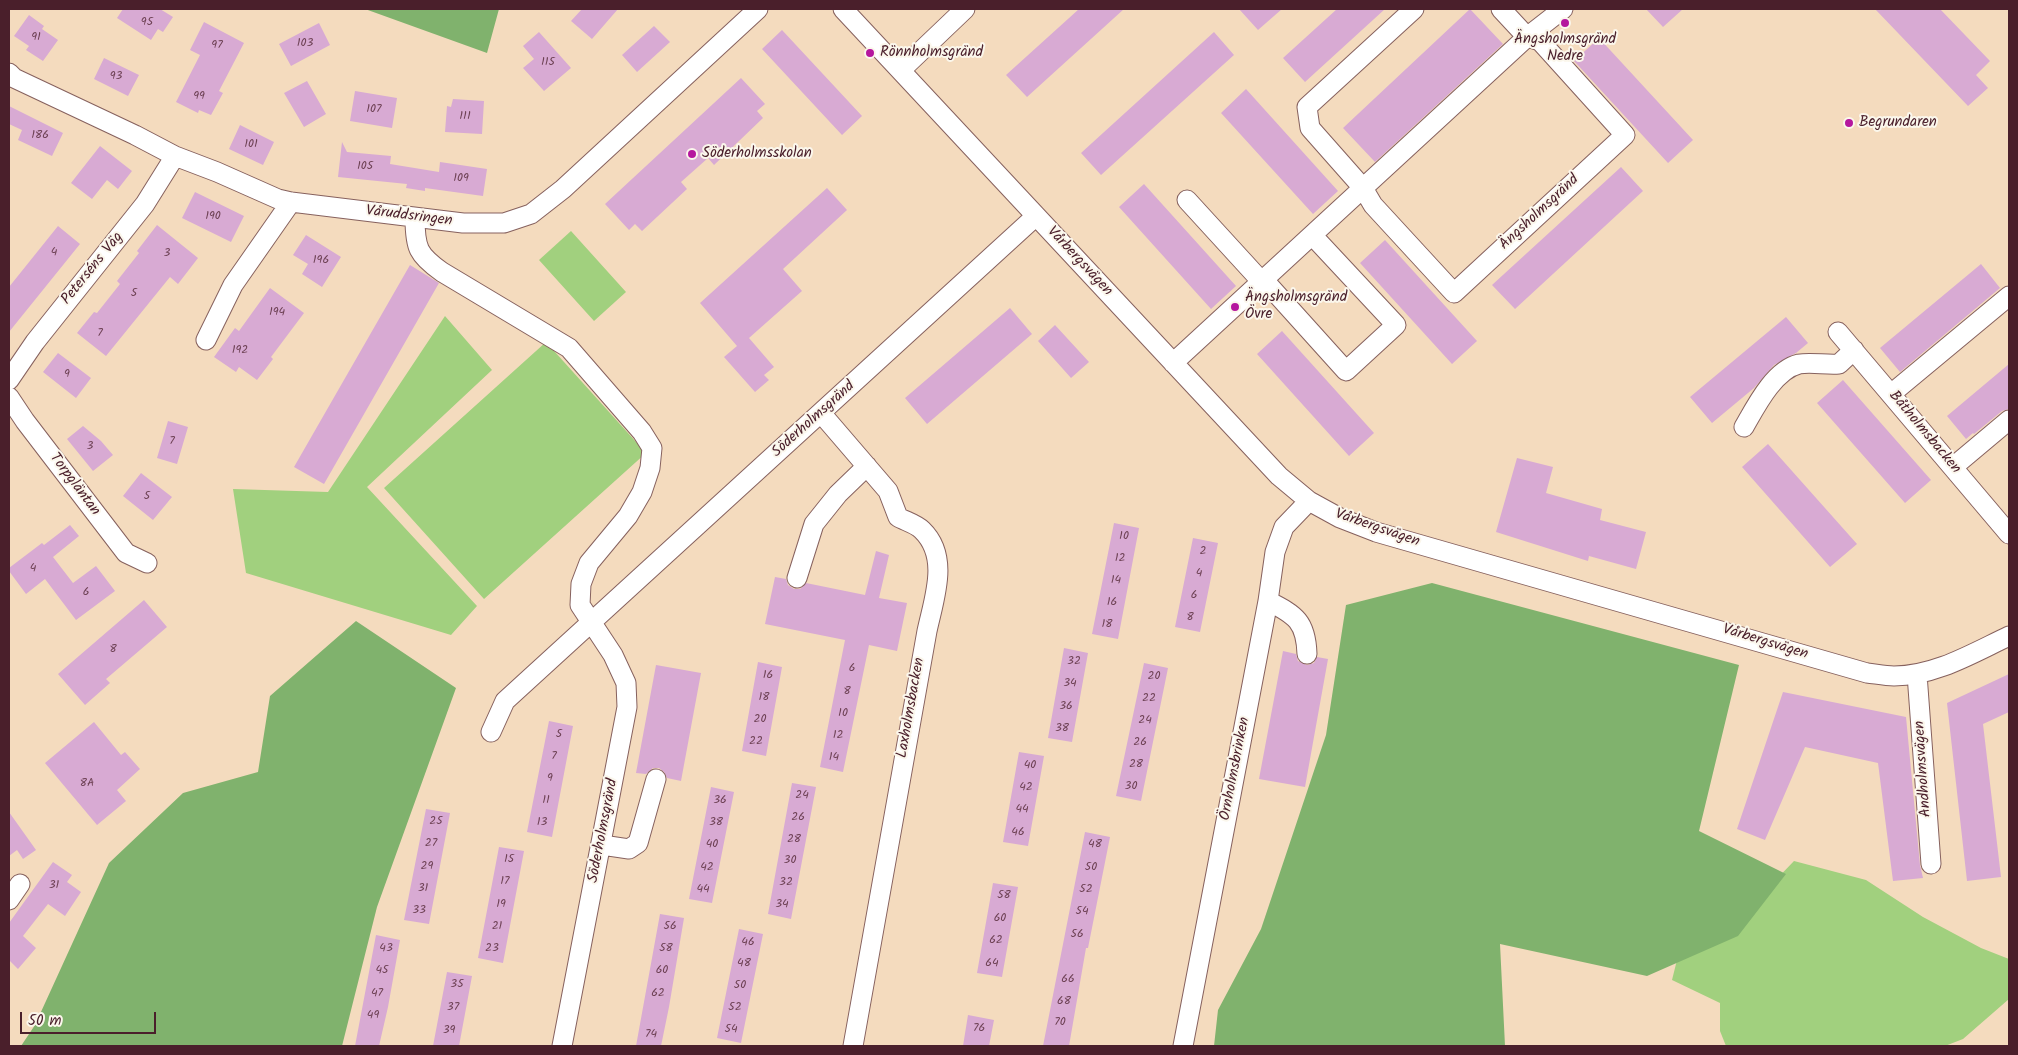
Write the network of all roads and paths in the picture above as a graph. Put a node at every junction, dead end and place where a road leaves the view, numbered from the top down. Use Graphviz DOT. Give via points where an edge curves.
graph roads {
  1 [pos="758,9"];
  2 [pos="843,9"];
  3 [pos="965,9"];
  4 [pos="1414,9"];
  5 [pos="1501,9"];
  6 [pos="1562,10"];
  7 [pos="1527,38"];
  8 [pos="902,70"];
  9 [pos="9,74"];
  10 [pos="176,156"];
  11 [pos="1363,188"];
  12 [pos="1187,200"];
  13 [pos="291,202"];
  14 [pos="1036,216"];
  15 [pos="415,218"];
  16 [pos="1312,235"];
  17 [pos="1263,281"];
  18 [pos="2009,296"];
  19 [pos="1838,332"];
  20 [pos="206,340"];
  21 [pos="1854,350"];
  22 [pos="1173,363"];
  23 [pos="9,380"];
  24 [pos="1891,394"];
  25 [pos="9,396"];
  26 [pos="821,413"];
  27 [pos="2009,420"];
  28 [pos="1744,427"];
  29 [pos="866,466"];
  30 [pos="1953,467"];
  31 [pos="1309,501"];
  32 [pos="2009,534"];
  33 [pos="148,562"];
  34 [pos="797,578"];
  35 [pos="1268,601"];
  36 [pos="591,623"];
  37 [pos="2009,636"];
  38 [pos="1307,654"];
  39 [pos="1917,674"];
  40 [pos="491,732"];
  41 [pos="656,779"];
  42 [pos="602,844"];
  43 [pos="1931,864"];
  44 [pos="20,884"];
  45 [pos="9,900"];
  46 [pos="562,1046"];
  47 [pos="853,1046"];
  48 [pos="1183,1046"];
  1 -- 15 [label="street, Våruddsringen" via="564,189 531,214 504,223"];
  2 -- 8 [label="street, Vårbergsvägen"];
  3 -- 8 [label="street"];
  4 -- 11 [label="street, Ängsholmsgränd" via="1307,108 1310,128"];
  5 -- 7 [label="street, Ängsholmsgränd"];
  6 -- 7 [label="street"];
  7 -- 11 [label="street"];
  7 -- 11 [label="street, Ängsholmsgränd" via="1540,41 1625,134 1454,293 1373,205"];
  8 -- 14 [label="street, Vårbergsvägen"];
  9 -- 10 [label="street, Våruddsringen"];
  10 -- 13 [label="street, Våruddsringen"];
  10 -- 23 [label="street, Peterséns Väg" via="145,204 35,342"];
  11 -- 16 [label="street"];
  12 -- 17 [label="street"];
  13 -- 15 [label="street, Våruddsringen"];
  13 -- 20 [label="street" via="233,285"];
  14 -- 22 [label="street, Vårbergsvägen"];
  14 -- 26 [label="street, Söderholmsgränd"];
  15 -- 36 [label="street" via="417,243 425,260 568,348 642,432 652,448 642,492 628,516 589,562 581,584 580,605"];
  16 -- 17 [label="street"];
  16 -- 17 [label="street" via="1396,325 1346,371"];
  17 -- 22 [label="street"];
  18 -- 24 [label="street"];
  19 -- 21 [label="street, Båtholmsbacken"];
  21 -- 24 [label="street, Båtholmsbacken"];
  21 -- 28 [label="street" via="1838,364 1798,364 1784,373 1769,385"];
  22 -- 31 [label="street, Vårbergsvägen" via="1280,476"];
  24 -- 30 [label="street, Båtholmsbacken"];
  25 -- 33 [label="street, Torpgläntan" via="126,553"];
  26 -- 29 [label="street, Laxholmsbacken"];
  26 -- 36 [label="street, Söderholmsgränd"];
  27 -- 30 [label="street"];
  29 -- 34 [label="street" via="814,524"];
  29 -- 47 [label="street, Laxholmsbacken" via="888,491 898,517 922,530 937,551 938,581 921,659"];
  30 -- 32 [label="street, Båtholmsbacken"];
  31 -- 35 [label="street, Örnholmsbrinken" via="1284,527 1275,552"];
  31 -- 39 [label="street, Vårbergsvägen" via="1376,532 1832,664 1867,673"];
  35 -- 38 [label="street" via="1290,612 1301,624"];
  35 -- 48 [label="street, Örnholmsbrinken"];
  36 -- 40 [label="street, Söderholmsgränd" via="505,701"];
  36 -- 42 [label="street, Söderholmsgränd" via="613,655 626,683 628,708"];
  37 -- 39 [label="street, Vårbergsvägen" via="1948,664"];
  39 -- 43 [label="street, Andholmsvägen"];
  41 -- 42 [label="street" via="638,843 629,849"];
  42 -- 46 [label="street, Söderholmsgränd"];
  44 -- 45 [label="street"];
}
